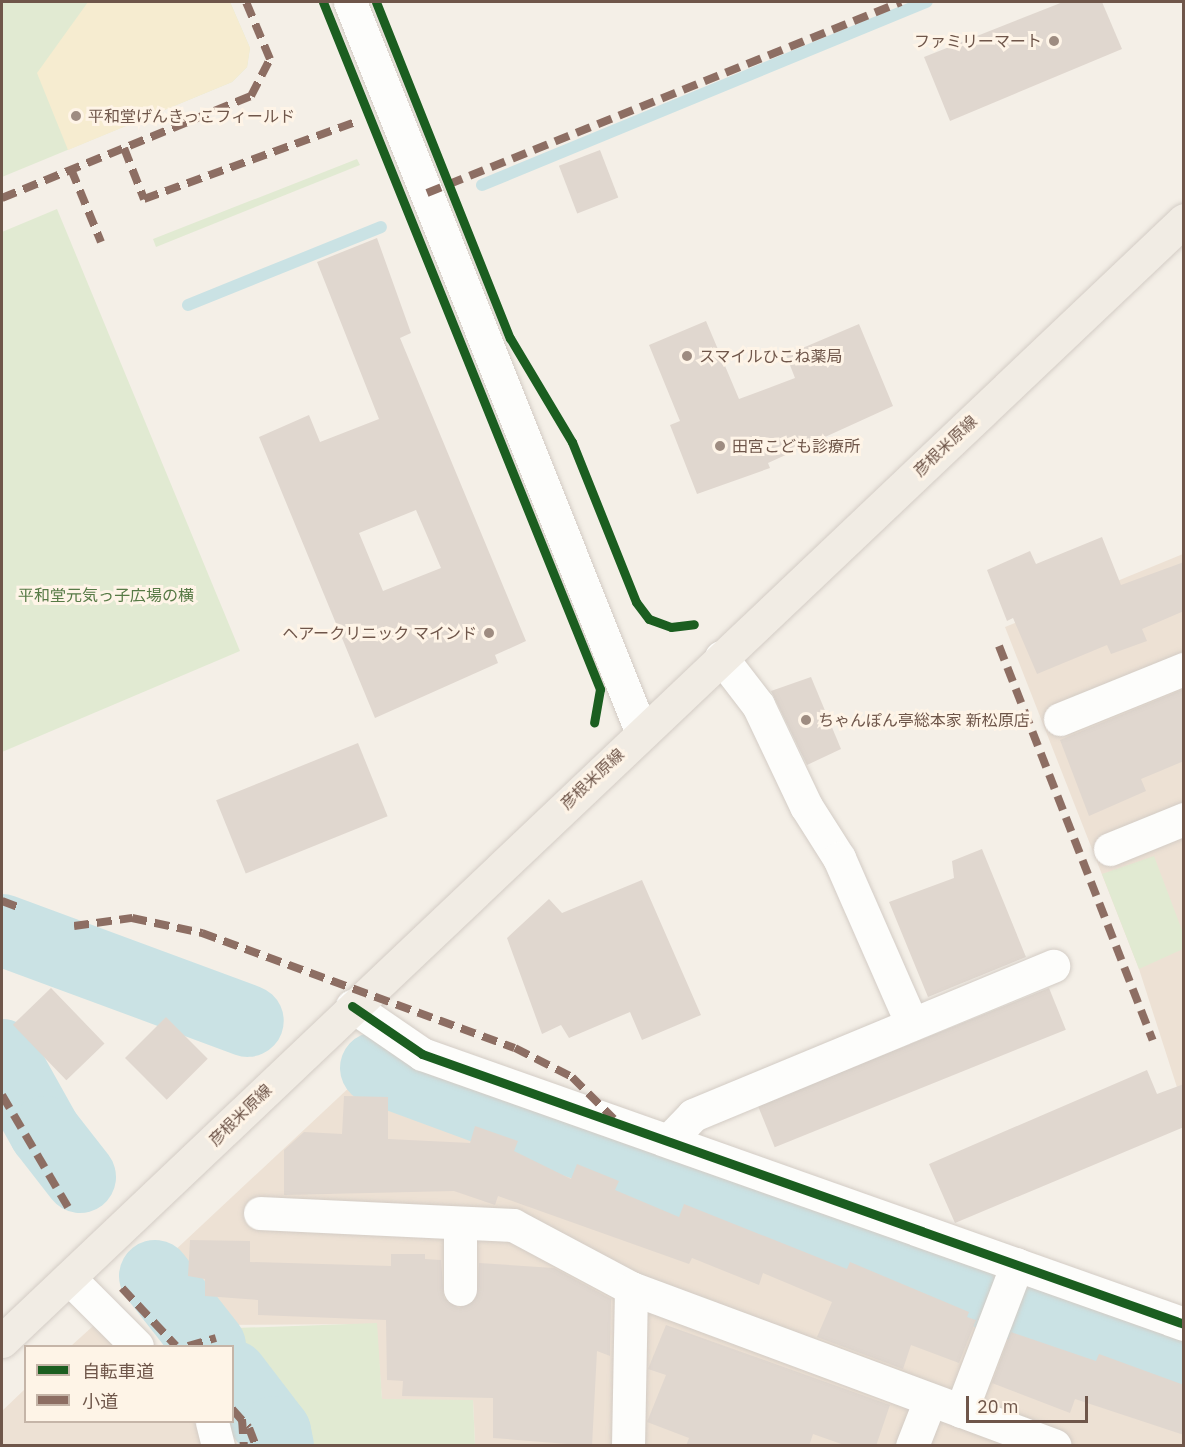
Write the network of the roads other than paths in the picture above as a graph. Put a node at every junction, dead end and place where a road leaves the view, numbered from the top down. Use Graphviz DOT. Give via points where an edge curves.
graph roads {
  1 [pos="350,2"];
  2 [pos="1184,219"];
  3 [pos="721,657"];
  4 [pos="1184,669"];
  5 [pos="1060,719"];
  6 [pos="642,733"];
  7 [pos="1184,819"];
  8 [pos="1110,849"];
  9 [pos="1053,966"];
  10 [pos="352,1006"];
  11 [pos="912,1024"];
  12 [pos="670,1138"];
  13 [pos="261,1213"];
  14 [pos="459,1224"];
  15 [pos="69,1278"];
  16 [pos="1009,1286"];
  17 [pos="632,1288"];
  18 [pos="460,1289"];
  19 [pos="1184,1324"];
  20 [pos="2,1341"];
  21 [pos="135,1345"];
  22 [pos="930,1400"];
  23 [pos="961,1411"];
  24 [pos="212,1423"];
  25 [pos="218,1446"];
  26 [pos="628,1446"];
  27 [pos="912,1446"];
  28 [pos="1054,1446"];
  1 -- 6 [label="street"];
  2 -- 3 [label="main road, 彦根米原線"];
  3 -- 6 [label="main road, 彦根米原線"];
  3 -- 11 [label="street" via="758,705 806,806 839,858"];
  4 -- 5 [label="street"];
  6 -- 10 [label="main road, 彦根米原線"];
  7 -- 8 [label="street"];
  9 -- 11 [label="street"];
  10 -- 12 [label="street" via="422,1054"];
  10 -- 15 [label="main road, 彦根米原線"];
  11 -- 12 [label="street" via="693,1115"];
  12 -- 16 [label="street"];
  13 -- 14 [label="street"];
  14 -- 17 [label="street" via="513,1225"];
  14 -- 18 [label="street"];
  15 -- 20 [label="main road, 彦根米原線"];
  15 -- 21 [label="street"];
  16 -- 19 [label="street"];
  16 -- 23 [label="street"];
  17 -- 22 [label="street"];
  17 -- 26 [label="street"];
  22 -- 23 [label="street"];
  22 -- 27 [label="street"];
  23 -- 28 [label="street"];
  24 -- 25 [label="street"];
}
